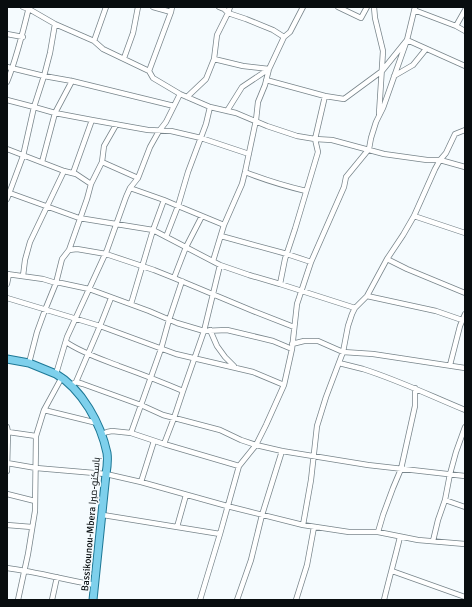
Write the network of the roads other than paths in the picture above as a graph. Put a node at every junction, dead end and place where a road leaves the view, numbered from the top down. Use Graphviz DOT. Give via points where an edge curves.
graph roads {
  1 [pos="23,7"];
  2 [pos="106,7"];
  3 [pos="138,7"];
  4 [pos="154,7"];
  5 [pos="219,7"];
  6 [pos="230,7"];
  7 [pos="302,7"];
  8 [pos="338,7"];
  9 [pos="367,7"];
  10 [pos="374,7"];
  11 [pos="29,8"];
  12 [pos="415,8"];
  13 [pos="171,9"];
  14 [pos="465,10"];
  15 [pos="228,13"];
  16 [pos="56,24"];
  17 [pos="456,26"];
  18 [pos="465,31"];
  19 [pos="7,34"];
  20 [pos="22,37"];
  21 [pos="284,37"];
  22 [pos="407,40"];
  23 [pos="94,41"];
  24 [pos="426,49"];
  25 [pos="124,58"];
  26 [pos="214,59"];
  27 [pos="465,66"];
  28 [pos="10,68"];
  29 [pos="269,69"];
  30 [pos="149,71"];
  31 [pos="382,71"];
  32 [pos="44,76"];
  33 [pos="394,76"];
  34 [pos="266,80"];
  35 [pos="72,81"];
  36 [pos="7,82"];
  37 [pos="180,94"];
  38 [pos="326,96"];
  39 [pos="187,97"];
  40 [pos="7,100"];
  41 [pos="174,106"];
  42 [pos="34,107"];
  43 [pos="210,107"];
  44 [pos="227,111"];
  45 [pos="55,113"];
  46 [pos="379,116"];
  47 [pos="92,120"];
  48 [pos="256,120"];
  49 [pos="116,125"];
  50 [pos="465,130"];
  51 [pos="159,131"];
  52 [pos="201,138"];
  53 [pos="315,138"];
  54 [pos="7,149"];
  55 [pos="369,149"];
  56 [pos="248,154"];
  57 [pos="23,156"];
  58 [pos="440,160"];
  59 [pos="42,162"];
  60 [pos="102,162"];
  61 [pos="465,166"];
  62 [pos="64,171"];
  63 [pos="245,172"];
  64 [pos="73,173"];
  65 [pos="138,178"];
  66 [pos="91,184"];
  67 [pos="130,188"];
  68 [pos="306,191"];
  69 [pos="8,193"];
  70 [pos="7,199"];
  71 [pos="164,200"];
  72 [pos="178,206"];
  73 [pos="47,207"];
  74 [pos="202,216"];
  75 [pos="414,216"];
  76 [pos="79,218"];
  77 [pos="117,225"];
  78 [pos="224,225"];
  79 [pos="153,230"];
  80 [pos="465,233"];
  81 [pos="221,236"];
  82 [pos="166,237"];
  83 [pos="186,247"];
  84 [pos="69,250"];
  85 [pos="106,254"];
  86 [pos="287,254"];
  87 [pos="387,259"];
  88 [pos="213,262"];
  89 [pos="311,262"];
  90 [pos="220,265"];
  91 [pos="143,267"];
  92 [pos="8,274"];
  93 [pos="23,276"];
  94 [pos="174,278"];
  95 [pos="182,281"];
  96 [pos="56,283"];
  97 [pos="7,284"];
  98 [pos="280,284"];
  99 [pos="89,289"];
  100 [pos="301,291"];
  101 [pos="465,292"];
  102 [pos="212,295"];
  103 [pos="367,296"];
  104 [pos="7,298"];
  105 [pos="111,298"];
  106 [pos="131,304"];
  107 [pos="355,308"];
  108 [pos="45,310"];
  109 [pos="465,314"];
  110 [pos="76,319"];
  111 [pos="169,320"];
  112 [pos="462,320"];
  113 [pos="100,326"];
  114 [pos="463,326"];
  115 [pos="294,327"];
  116 [pos="210,330"];
  117 [pos="204,331"];
  118 [pos="66,342"];
  119 [pos="292,346"];
  120 [pos="162,349"];
  121 [pos="343,352"];
  122 [pos="88,354"];
  123 [pos="195,358"];
  124 [pos="7,359"];
  125 [pos="29,363"];
  126 [pos="339,363"];
  127 [pos="450,365"];
  128 [pos="235,367"];
  129 [pos="465,368"];
  130 [pos="59,375"];
  131 [pos="152,378"];
  132 [pos="73,384"];
  133 [pos="284,385"];
  134 [pos="415,388"];
  135 [pos="182,391"];
  136 [pos="141,405"];
  137 [pos="44,410"];
  138 [pos="465,410"];
  139 [pos="174,418"];
  140 [pos="97,423"];
  141 [pos="465,427"];
  142 [pos="7,429"];
  143 [pos="131,433"];
  144 [pos="102,434"];
  145 [pos="36,436"];
  146 [pos="154,441"];
  147 [pos="164,444"];
  148 [pos="256,445"];
  149 [pos="282,451"];
  150 [pos="314,456"];
  151 [pos="7,463"];
  152 [pos="239,466"];
  153 [pos="36,468"];
  154 [pos="401,470"];
  155 [pos="7,471"];
  156 [pos="106,474"];
  157 [pos="450,474"];
  158 [pos="465,476"];
  159 [pos="141,482"];
  160 [pos="7,494"];
  161 [pos="186,495"];
  162 [pos="445,500"];
  163 [pos="35,501"];
  164 [pos="227,506"];
  165 [pos="465,507"];
  166 [pos="103,515"];
  167 [pos="262,515"];
  168 [pos="7,524"];
  169 [pos="303,525"];
  170 [pos="32,527"];
  171 [pos="177,527"];
  172 [pos="314,527"];
  173 [pos="378,532"];
  174 [pos="220,534"];
  175 [pos="400,536"];
  176 [pos="433,541"];
  177 [pos="465,544"];
  178 [pos="7,568"];
  179 [pos="24,570"];
  180 [pos="392,571"];
  181 [pos="57,577"];
  182 [pos="95,585"];
  183 [pos="465,598"];
  184 [pos="18,600"];
  185 [pos="52,600"];
  186 [pos="93,600"];
  187 [pos="200,600"];
  188 [pos="237,600"];
  189 [pos="296,600"];
  190 [pos="384,600"];
  1 -- 11 [label="street"];
  2 -- 23 [label="street"];
  3 -- 25 [label="street" via="133,33"];
  4 -- 13 [label="street"];
  5 -- 15 [label="street"];
  6 -- 15 [label="street"];
  7 -- 21 [label="street" via="290,32"];
  8 -- 9 [label="street" via="361,18"];
  10 -- 31 [label="street" via="383,51"];
  11 -- 16 [label="street"];
  11 -- 20 [label="street"];
  12 -- 17 [label="street"];
  12 -- 22 [label="street"];
  13 -- 30 [label="street"];
  14 -- 17 [label="street"];
  15 -- 21 [label="street" via="273,30"];
  15 -- 26 [label="street" via="218,35"];
  16 -- 23 [label="street"];
  16 -- 32 [label="street"];
  17 -- 18 [label="street"];
  19 -- 20 [label="street"];
  20 -- 28 [label="street"];
  21 -- 29 [label="street"];
  22 -- 24 [label="street"];
  22 -- 31 [label="street"];
  22 -- 33 [label="street"];
  23 -- 25 [label="street" via="104,49"];
  24 -- 27 [label="street"];
  24 -- 33 [label="street" via="413,65"];
  25 -- 30 [label="street"];
  26 -- 29 [label="street"];
  26 -- 39 [label="street" via="206,79"];
  28 -- 32 [label="street"];
  28 -- 36 [label="street"];
  29 -- 34 [label="street"];
  29 -- 44 [label="street" via="242,87"];
  30 -- 37 [label="street" via="152,78"];
  31 -- 38 [label="street" via="344,99"];
  31 -- 46 [label="street"];
  32 -- 35 [label="street"];
  32 -- 42 [label="street"];
  33 -- 46 [label="street"];
  34 -- 38 [label="street"];
  34 -- 48 [label="street" via="258,102"];
  35 -- 41 [label="street"];
  35 -- 45 [label="street"];
  37 -- 39 [label="street"];
  37 -- 41 [label="street"];
  38 -- 53 [label="street"];
  39 -- 43 [label="street"];
  40 -- 42 [label="street"];
  41 -- 51 [label="street"];
  42 -- 45 [label="street"];
  42 -- 57 [label="street"];
  43 -- 44 [label="street"];
  43 -- 52 [label="street"];
  44 -- 48 [label="street"];
  45 -- 47 [label="street"];
  45 -- 59 [label="street"];
  46 -- 55 [label="street"];
  47 -- 49 [label="street"];
  47 -- 64 [label="street"];
  48 -- 53 [label="street" via="298,136"];
  48 -- 56 [label="street"];
  49 -- 51 [label="street"];
  49 -- 60 [label="street" via="104,146"];
  50 -- 58 [label="street" via="455,134"];
  51 -- 52 [label="street"];
  51 -- 65 [label="street"];
  52 -- 56 [label="street"];
  52 -- 72 [label="street"];
  53 -- 55 [label="street"];
  53 -- 68 [label="street" via="318,152"];
  54 -- 57 [label="street"];
  55 -- 58 [label="street" via="384,154"];
  55 -- 89 [label="street" via="346,177"];
  56 -- 63 [label="street"];
  57 -- 59 [label="street"];
  57 -- 69 [label="street"];
  58 -- 61 [label="street"];
  58 -- 75 [label="street"];
  59 -- 62 [label="street"];
  60 -- 65 [label="street"];
  60 -- 66 [label="street"];
  62 -- 64 [label="street"];
  62 -- 73 [label="street"];
  63 -- 68 [label="street"];
  63 -- 78 [label="street"];
  64 -- 66 [label="street"];
  65 -- 67 [label="street"];
  66 -- 76 [label="street"];
  67 -- 71 [label="street"];
  67 -- 77 [label="street"];
  68 -- 86 [label="street"];
  69 -- 70 [label="street"];
  69 -- 73 [label="street"];
  71 -- 72 [label="street"];
  71 -- 79 [label="street"];
  72 -- 74 [label="street"];
  72 -- 82 [label="street"];
  73 -- 76 [label="street"];
  73 -- 93 [label="street" via="30,242"];
  74 -- 78 [label="street"];
  74 -- 83 [label="street"];
  75 -- 80 [label="street"];
  75 -- 87 [label="street"];
  76 -- 77 [label="street"];
  76 -- 84 [label="street"];
  77 -- 79 [label="street"];
  77 -- 85 [label="street"];
  78 -- 81 [label="street"];
  79 -- 82 [label="street"];
  79 -- 91 [label="street"];
  81 -- 86 [label="street"];
  81 -- 88 [label="street"];
  82 -- 83 [label="street"];
  83 -- 88 [label="street"];
  83 -- 94 [label="street"];
  84 -- 85 [label="street"];
  84 -- 96 [label="street" via="62,259"];
  85 -- 91 [label="street"];
  85 -- 99 [label="street"];
  86 -- 89 [label="street"];
  86 -- 98 [label="street"];
  87 -- 101 [label="street"];
  87 -- 103 [label="street"];
  88 -- 90 [label="street"];
  89 -- 100 [label="street"];
  90 -- 98 [label="street"];
  90 -- 102 [label="street"];
  91 -- 94 [label="street"];
  91 -- 106 [label="street"];
  92 -- 93 [label="street"];
  92 -- 97 [label="street"];
  93 -- 96 [label="street"];
  94 -- 95 [label="street"];
  95 -- 102 [label="street"];
  95 -- 111 [label="street"];
  96 -- 99 [label="street"];
  96 -- 108 [label="street"];
  98 -- 100 [label="street"];
  99 -- 105 [label="street"];
  99 -- 110 [label="street"];
  100 -- 107 [label="street"];
  100 -- 115 [label="street"];
  102 -- 115 [label="street"];
  102 -- 117 [label="street"];
  103 -- 107 [label="street"];
  103 -- 112 [label="street" via="436,311"];
  104 -- 108 [label="street"];
  105 -- 106 [label="street"];
  105 -- 113 [label="street"];
  106 -- 111 [label="street"];
  107 -- 121 [label="street" via="348,326"];
  108 -- 110 [label="street"];
  108 -- 125 [label="street"];
  109 -- 112 [label="street"];
  110 -- 113 [label="street"];
  110 -- 118 [label="street"];
  111 -- 117 [label="street"];
  111 -- 120 [label="street"];
  112 -- 114 [label="street"];
  113 -- 120 [label="street"];
  113 -- 122 [label="street"];
  114 -- 127 [label="street"];
  115 -- 119 [label="street"];
  116 -- 117 [label="street"];
  116 -- 119 [label="street" via="226,330"];
  116 -- 128 [label="street" via="217,346"];
  117 -- 123 [label="street"];
  118 -- 122 [label="street"];
  118 -- 130 [label="street"];
  119 -- 121 [label="street" via="304,341 318,341"];
  119 -- 133 [label="street"];
  120 -- 123 [label="street"];
  120 -- 131 [label="street"];
  121 -- 126 [label="street"];
  121 -- 127 [label="street"];
  122 -- 131 [label="street"];
  122 -- 132 [label="street"];
  123 -- 128 [label="street"];
  123 -- 135 [label="street"];
  124 -- 125 [label="main road, Bassikounou-Mbera باسكنو-مبرا"];
  125 -- 130 [label="main road, Bassikounou-Mbera باسكنو-مبرا"];
  126 -- 134 [label="street" via="364,369"];
  126 -- 150 [label="street" via="317,426"];
  127 -- 129 [label="street"];
  128 -- 133 [label="street"];
  130 -- 132 [label="main road, Bassikounou-Mbera باسكنو-مبرا"];
  130 -- 137 [label="street"];
  131 -- 135 [label="street"];
  131 -- 136 [label="street"];
  132 -- 136 [label="street"];
  132 -- 140 [label="main road, Bassikounou-Mbera باسكنو-مبرا"];
  133 -- 148 [label="street"];
  134 -- 138 [label="street"];
  134 -- 154 [label="street" via="415,406"];
  135 -- 139 [label="street"];
  136 -- 139 [label="street"];
  136 -- 143 [label="street"];
  137 -- 140 [label="street"];
  137 -- 145 [label="street"];
  139 -- 147 [label="street"];
  139 -- 148 [label="street" via="220,430"];
  140 -- 144 [label="main road, Bassikounou-Mbera باسكنو-مبرا"];
  141 -- 157 [label="street"];
  142 -- 145 [label="street"];
  142 -- 151 [label="street"];
  143 -- 144 [label="street" via="112,431"];
  143 -- 146 [label="street"];
  144 -- 156 [label="main road, Bassikounou-Mbera باسكنو-مبرا" via="107,454"];
  145 -- 153 [label="street"];
  146 -- 147 [label="street"];
  146 -- 159 [label="street"];
  147 -- 152 [label="street"];
  148 -- 149 [label="street"];
  148 -- 152 [label="street"];
  149 -- 150 [label="street"];
  149 -- 167 [label="street"];
  150 -- 154 [label="street"];
  150 -- 169 [label="street"];
  151 -- 153 [label="street"];
  151 -- 155 [label="street"];
  152 -- 164 [label="street"];
  153 -- 156 [label="street"];
  153 -- 163 [label="street"];
  154 -- 157 [label="street"];
  154 -- 173 [label="street"];
  156 -- 159 [label="street"];
  156 -- 166 [label="main road, Bassikounou-Mbera باسكنو-مبرا"];
  157 -- 158 [label="street"];
  157 -- 162 [label="street"];
  159 -- 161 [label="street"];
  160 -- 163 [label="street"];
  161 -- 164 [label="street"];
  161 -- 171 [label="street"];
  162 -- 165 [label="street"];
  162 -- 176 [label="street"];
  163 -- 170 [label="street"];
  164 -- 167 [label="street"];
  164 -- 174 [label="street"];
  166 -- 171 [label="street"];
  166 -- 182 [label="main road, Bassikounou-Mbera باسكنو-مبرا"];
  167 -- 169 [label="street"];
  167 -- 188 [label="street" via="251,560"];
  168 -- 170 [label="street"];
  169 -- 172 [label="street"];
  170 -- 179 [label="street"];
  171 -- 174 [label="street"];
  172 -- 173 [label="street" via="349,532"];
  172 -- 189 [label="street" via="307,565"];
  173 -- 175 [label="street"];
  174 -- 187 [label="street"];
  175 -- 176 [label="street"];
  175 -- 180 [label="street"];
  176 -- 177 [label="street"];
  178 -- 179 [label="street"];
  179 -- 181 [label="street"];
  179 -- 184 [label="street"];
  180 -- 183 [label="street"];
  180 -- 190 [label="street"];
  181 -- 182 [label="street"];
  181 -- 185 [label="street"];
  182 -- 186 [label="main road, Bassikounou-Mbera باسكنو-مبرا"];
}
